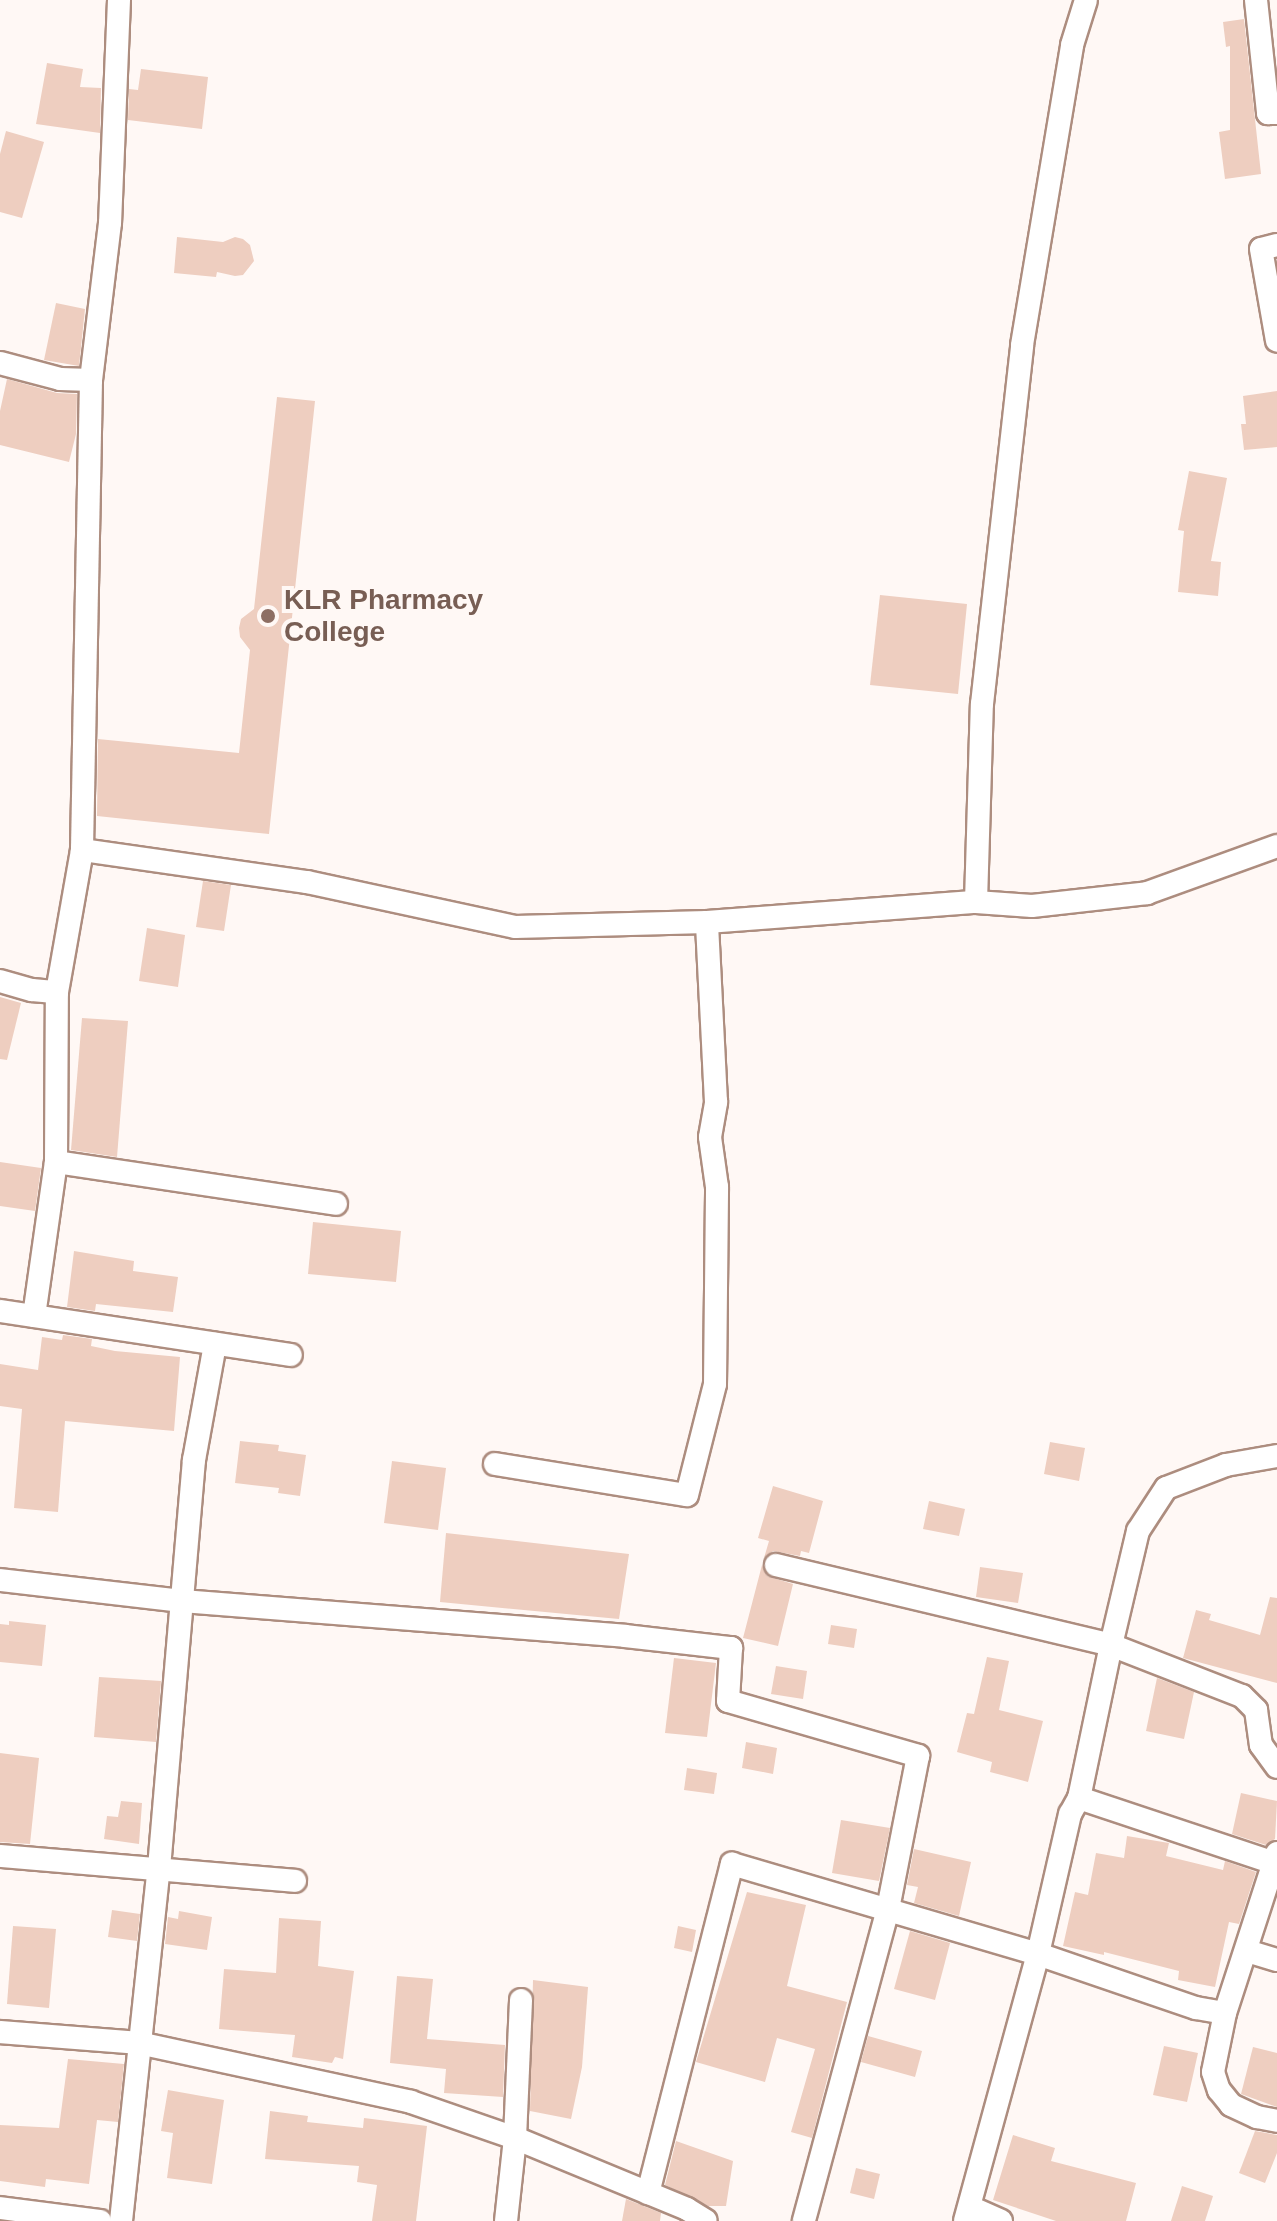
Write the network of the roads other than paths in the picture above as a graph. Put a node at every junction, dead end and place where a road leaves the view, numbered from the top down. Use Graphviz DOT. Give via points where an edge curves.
graph roads {
  1 [pos="119,0"];
  2 [pos="1086,0"];
  3 [pos="1256,0"];
  4 [pos="1277,113"];
  5 [pos="1277,245"];
  6 [pos="1277,341"];
  7 [pos="0,363"];
  8 [pos="91,380"];
  9 [pos="1277,846"];
  10 [pos="82,850"];
  11 [pos="976,902"];
  12 [pos="707,922"];
  13 [pos="0,981"];
  14 [pos="57,992"];
  15 [pos="56,1162"];
  16 [pos="336,1204"];
  17 [pos="0,1311"];
  18 [pos="34,1316"];
  19 [pos="215,1344"];
  20 [pos="291,1355"];
  21 [pos="1277,1456"];
  22 [pos="495,1464"];
  23 [pos="776,1565"];
  24 [pos="0,1580"];
  25 [pos="182,1601"];
  26 [pos="1111,1645"];
  27 [pos="1277,1767"];
  28 [pos="1079,1798"];
  29 [pos="0,1856"];
  30 [pos="1276,1858"];
  31 [pos="159,1868"];
  32 [pos="295,1881"];
  33 [pos="888,1909"];
  34 [pos="1247,1951"];
  35 [pos="1038,1954"];
  36 [pos="1277,1960"];
  37 [pos="521,2000"];
  38 [pos="1225,2013"];
  39 [pos="0,2032"];
  40 [pos="139,2043"];
  41 [pos="1277,2121"];
  42 [pos="515,2138"];
  43 [pos="648,2193"];
  44 [pos="0,2208"];
  45 [pos="968,2214"];
  46 [pos="100,2221"];
  47 [pos="121,2221"];
  48 [pos="506,2221"];
  49 [pos="706,2221"];
  50 [pos="804,2221"];
  51 [pos="1001,2221"];
  1 -- 8 [label="street" via="110,223"];
  2 -- 11 [label="street" via="1072,45 1022,345 982,704"];
  3 -- 4 [label="street" via="1268,113"];
  5 -- 6 [label="street" via="1261,249"];
  7 -- 8 [label="street" via="60,379"];
  8 -- 10 [label="street"];
  9 -- 11 [label="street" via="1147,893 1032,906"];
  10 -- 12 [label="street" via="307,882 515,927"];
  10 -- 14 [label="street"];
  11 -- 12 [label="street"];
  12 -- 22 [label="street" via="716,1102 710,1137 717,1187 715,1384 687,1495"];
  13 -- 14 [label="street"];
  14 -- 15 [label="street"];
  15 -- 16 [label="street"];
  15 -- 18 [label="street"];
  17 -- 18 [label="street"];
  18 -- 19 [label="street"];
  19 -- 20 [label="street"];
  19 -- 25 [label="street" via="194,1460"];
  21 -- 26 [label="street" via="1226,1465 1166,1488 1138,1531"];
  23 -- 26 [label="street"];
  24 -- 25 [label="street"];
  25 -- 31 [label="street"];
  25 -- 33 [label="street" via="731,1648 728,1701 918,1756"];
  26 -- 27 [label="street" via="1242,1696 1256,1710 1261,1745"];
  26 -- 28 [label="street"];
  28 -- 30 [label="street"];
  28 -- 35 [label="street" via="1070,1814"];
  29 -- 31 [label="street"];
  30 -- 34 [label="street"];
  31 -- 32 [label="street"];
  31 -- 40 [label="street"];
  33 -- 35 [label="street"];
  33 -- 43 [label="street" via="732,1864"];
  33 -- 50 [label="street"];
  34 -- 36 [label="street"];
  34 -- 38 [label="street"];
  35 -- 38 [label="street"];
  35 -- 45 [label="street"];
  37 -- 42 [label="street"];
  38 -- 41 [label="street" via="1213,2072 1219,2090 1231,2105"];
  39 -- 40 [label="street"];
  40 -- 42 [label="street" via="411,2102"];
  40 -- 47 [label="street"];
  42 -- 43 [label="street"];
  42 -- 48 [label="street"];
  43 -- 49 [label="street"];
  44 -- 46 [label="street"];
  45 -- 51 [label="street"];
}
